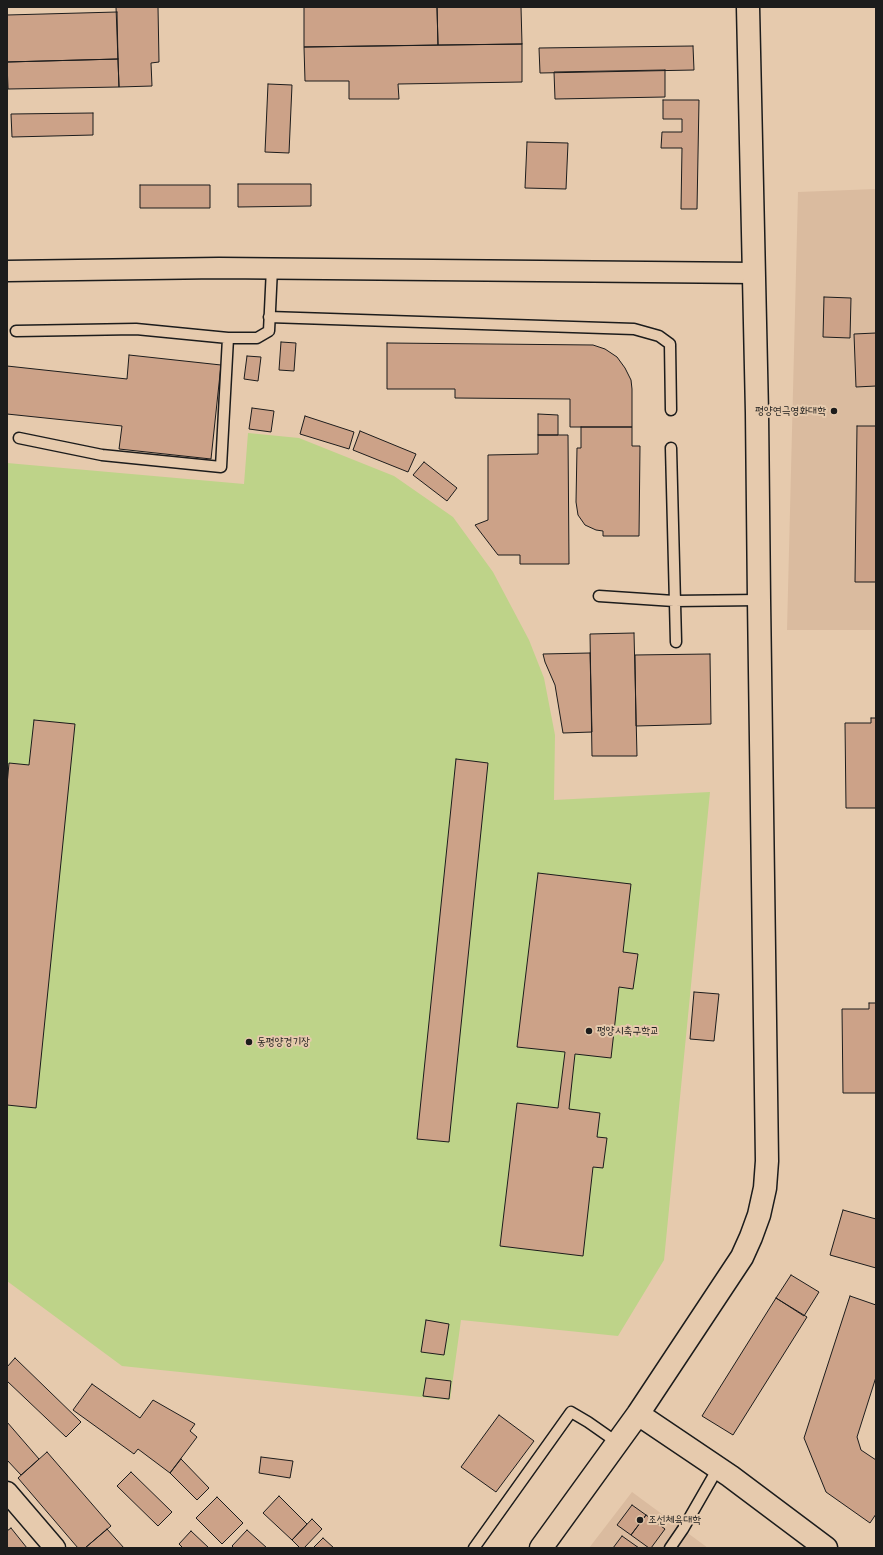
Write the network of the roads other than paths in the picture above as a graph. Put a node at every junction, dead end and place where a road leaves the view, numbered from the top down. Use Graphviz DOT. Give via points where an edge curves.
graph roads {
  1 [pos="748,7"];
  2 [pos="272,268"];
  3 [pos="7,271"];
  4 [pos="754,273"];
  5 [pos="269,318"];
  6 [pos="16,331"];
  7 [pos="228,338"];
  8 [pos="671,410"];
  9 [pos="19,438"];
  10 [pos="671,448"];
  11 [pos="599,596"];
  12 [pos="758,600"];
  13 [pos="674,601"];
  14 [pos="676,642"];
  15 [pos="638,1414"];
  16 [pos="618,1443"];
  17 [pos="718,1468"];
  18 [pos="10,1500"];
  19 [pos="55,1548"];
  20 [pos="474,1548"];
  21 [pos="541,1548"];
  22 [pos="670,1548"];
  23 [pos="826,1548"];
  1 -- 4 [label="street"];
  2 -- 3 [label="street"];
  2 -- 4 [label="street"];
  2 -- 5 [label="lane"];
  4 -- 12 [label="street"];
  5 -- 7 [label="lane" via="268,332 257,338"];
  5 -- 8 [label="lane" via="634,329 660,336 670,344"];
  6 -- 7 [label="lane" via="136,329"];
  7 -- 9 [label="lane" via="221,467 102,455"];
  10 -- 13 [label="lane"];
  11 -- 13 [label="lane"];
  12 -- 13 [label="lane"];
  12 -- 15 [label="street" via="767,1161 765,1188 759,1215 742,1257"];
  13 -- 14 [label="lane"];
  15 -- 16 [label="street"];
  15 -- 17 [label="street"];
  16 -- 20 [label="lane" via="571,1412"];
  16 -- 21 [label="street"];
  17 -- 22 [label="lane"];
  17 -- 23 [label="street"];
  18 -- 19 [label="street"];
}
